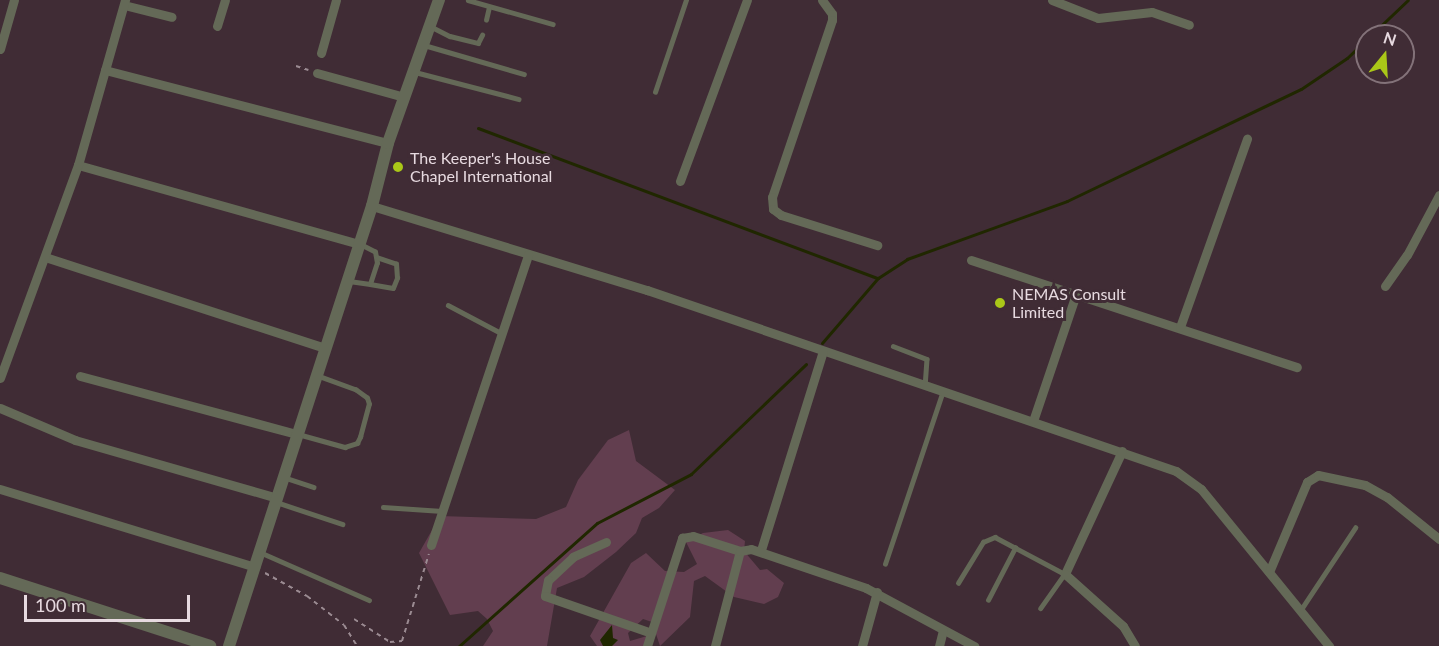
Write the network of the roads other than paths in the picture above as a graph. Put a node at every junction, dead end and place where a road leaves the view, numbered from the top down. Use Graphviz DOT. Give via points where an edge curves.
graph roads {
  1 [pos="14,0"];
  2 [pos="225,0"];
  3 [pos="336,0"];
  4 [pos="439,0"];
  5 [pos="468,0"];
  6 [pos="686,0"];
  7 [pos="747,0"];
  8 [pos="822,0"];
  9 [pos="1052,0"];
  10 [pos="124,2"];
  11 [pos="489,7"];
  12 [pos="172,17"];
  13 [pos="486,20"];
  14 [pos="553,24"];
  15 [pos="1189,25"];
  16 [pos="217,26"];
  17 [pos="430,26"];
  18 [pos="482,34"];
  19 [pos="424,45"];
  20 [pos="0,49"];
  21 [pos="321,53"];
  22 [pos="105,70"];
  23 [pos="415,72"];
  24 [pos="317,73"];
  25 [pos="524,74"];
  26 [pos="655,92"];
  27 [pos="404,97"];
  28 [pos="519,99"];
  29 [pos="1248,139"];
  30 [pos="388,143"];
  31 [pos="78,165"];
  32 [pos="680,181"];
  33 [pos="1439,195"];
  34 [pos="372,206"];
  35 [pos="359,244"];
  36 [pos="877,245"];
  37 [pos="528,255"];
  38 [pos="45,256"];
  39 [pos="378,258"];
  40 [pos="971,260"];
  41 [pos="346,281"];
  42 [pos="370,284"];
  43 [pos="1385,286"];
  44 [pos="1076,294"];
  45 [pos="448,305"];
  46 [pos="1180,327"];
  47 [pos="503,334"];
  48 [pos="893,346"];
  49 [pos="325,348"];
  50 [pos="823,351"];
  51 [pos="1297,367"];
  52 [pos="80,376"];
  53 [pos="316,376"];
  54 [pos="0,378"];
  55 [pos="925,385"];
  56 [pos="943,391"];
  57 [pos="0,408"];
  58 [pos="1033,421"];
  59 [pos="297,434"];
  60 [pos="1122,451"];
  61 [pos="284,477"];
  62 [pos="314,487"];
  63 [pos="0,489"];
  64 [pos="277,500"];
  65 [pos="383,507"];
  66 [pos="445,511"];
  67 [pos="342,524"];
  68 [pos="1355,528"];
  69 [pos="1439,539"];
  70 [pos="606,542"];
  71 [pos="431,545"];
  72 [pos="1015,548"];
  73 [pos="761,550"];
  74 [pos="740,551"];
  75 [pos="260,552"];
  76 [pos="885,564"];
  77 [pos="255,567"];
  78 [pos="1269,572"];
  79 [pos="1065,574"];
  80 [pos="0,578"];
  81 [pos="958,583"];
  82 [pos="878,592"];
  83 [pos="369,600"];
  84 [pos="988,600"];
  85 [pos="1041,608"];
  86 [pos="1299,613"];
  87 [pos="944,630"];
  88 [pos="651,633"];
  89 [pos="210,646"];
  90 [pos="229,646"];
  91 [pos="646,646"];
  92 [pos="715,646"];
  93 [pos="862,646"];
  94 [pos="939,646"];
  95 [pos="974,646"];
  96 [pos="1136,646"];
  97 [pos="1329,646"];
  1 -- 20 [label="street"];
  2 -- 16 [label="street"];
  3 -- 21 [label="street"];
  4 -- 17 [label="street"];
  5 -- 11 [label="lane"];
  6 -- 26 [label="lane"];
  7 -- 32 [label="street"];
  8 -- 36 [label="street" via="832,20 772,197 773,209"];
  9 -- 15 [label="street" via="1098,18 1152,12 1170,15"];
  10 -- 12 [label="street"];
  10 -- 22 [label="street"];
  11 -- 13 [label="lane"];
  11 -- 14 [label="lane"];
  17 -- 18 [label="lane" via="478,43"];
  17 -- 19 [label="street"];
  19 -- 23 [label="street"];
  19 -- 25 [label="lane"];
  22 -- 30 [label="street"];
  22 -- 31 [label="street"];
  23 -- 27 [label="street"];
  23 -- 28 [label="lane"];
  24 -- 27 [label="street"];
  27 -- 30 [label="street"];
  29 -- 46 [label="street"];
  30 -- 34 [label="street"];
  31 -- 35 [label="street"];
  31 -- 38 [label="street"];
  33 -- 43 [label="street" via="1407,255"];
  34 -- 35 [label="street"];
  34 -- 37 [label="street"];
  35 -- 39 [label="lane"];
  35 -- 41 [label="street"];
  37 -- 47 [label="street"];
  37 -- 50 [label="street" via="647,290"];
  38 -- 49 [label="street"];
  38 -- 54 [label="street"];
  39 -- 42 [label="lane"];
  39 -- 42 [label="lane" via="396,264 397,278 393,288"];
  40 -- 44 [label="street"];
  41 -- 42 [label="lane"];
  41 -- 49 [label="street"];
  44 -- 46 [label="street"];
  44 -- 58 [label="street"];
  45 -- 47 [label="lane"];
  46 -- 51 [label="street"];
  47 -- 66 [label="street"];
  48 -- 55 [label="lane" via="927,359"];
  49 -- 53 [label="street"];
  50 -- 55 [label="street"];
  50 -- 73 [label="street"];
  52 -- 59 [label="street"];
  53 -- 59 [label="street"];
  53 -- 59 [label="lane" via="367,398 369,404 360,437 357,443 345,447"];
  55 -- 56 [label="street"];
  56 -- 58 [label="street"];
  56 -- 76 [label="lane"];
  57 -- 64 [label="street" via="75,440"];
  58 -- 60 [label="street"];
  59 -- 61 [label="street"];
  60 -- 78 [label="street" via="1176,471 1201,489"];
  60 -- 79 [label="street"];
  61 -- 62 [label="lane"];
  61 -- 64 [label="street"];
  63 -- 77 [label="street"];
  64 -- 67 [label="lane"];
  64 -- 75 [label="street"];
  65 -- 66 [label="lane"];
  66 -- 71 [label="street"];
  68 -- 86 [label="lane"];
  69 -- 78 [label="street" via="1387,497 1365,485 1318,475 1307,482"];
  70 -- 88 [label="street" via="573,557 548,580 545,596"];
  72 -- 79 [label="lane"];
  72 -- 81 [label="lane" via="989,537"];
  72 -- 84 [label="lane"];
  73 -- 74 [label="street"];
  73 -- 82 [label="street"];
  74 -- 88 [label="street" via="693,536 682,538"];
  74 -- 92 [label="street"];
  75 -- 77 [label="street"];
  75 -- 83 [label="lane"];
  77 -- 90 [label="street"];
  78 -- 86 [label="street"];
  79 -- 85 [label="lane"];
  79 -- 96 [label="street" via="1123,626"];
  80 -- 89 [label="street"];
  82 -- 87 [label="street"];
  82 -- 93 [label="street"];
  86 -- 97 [label="street"];
  87 -- 94 [label="street"];
  87 -- 95 [label="street"];
  88 -- 91 [label="street"];
}
